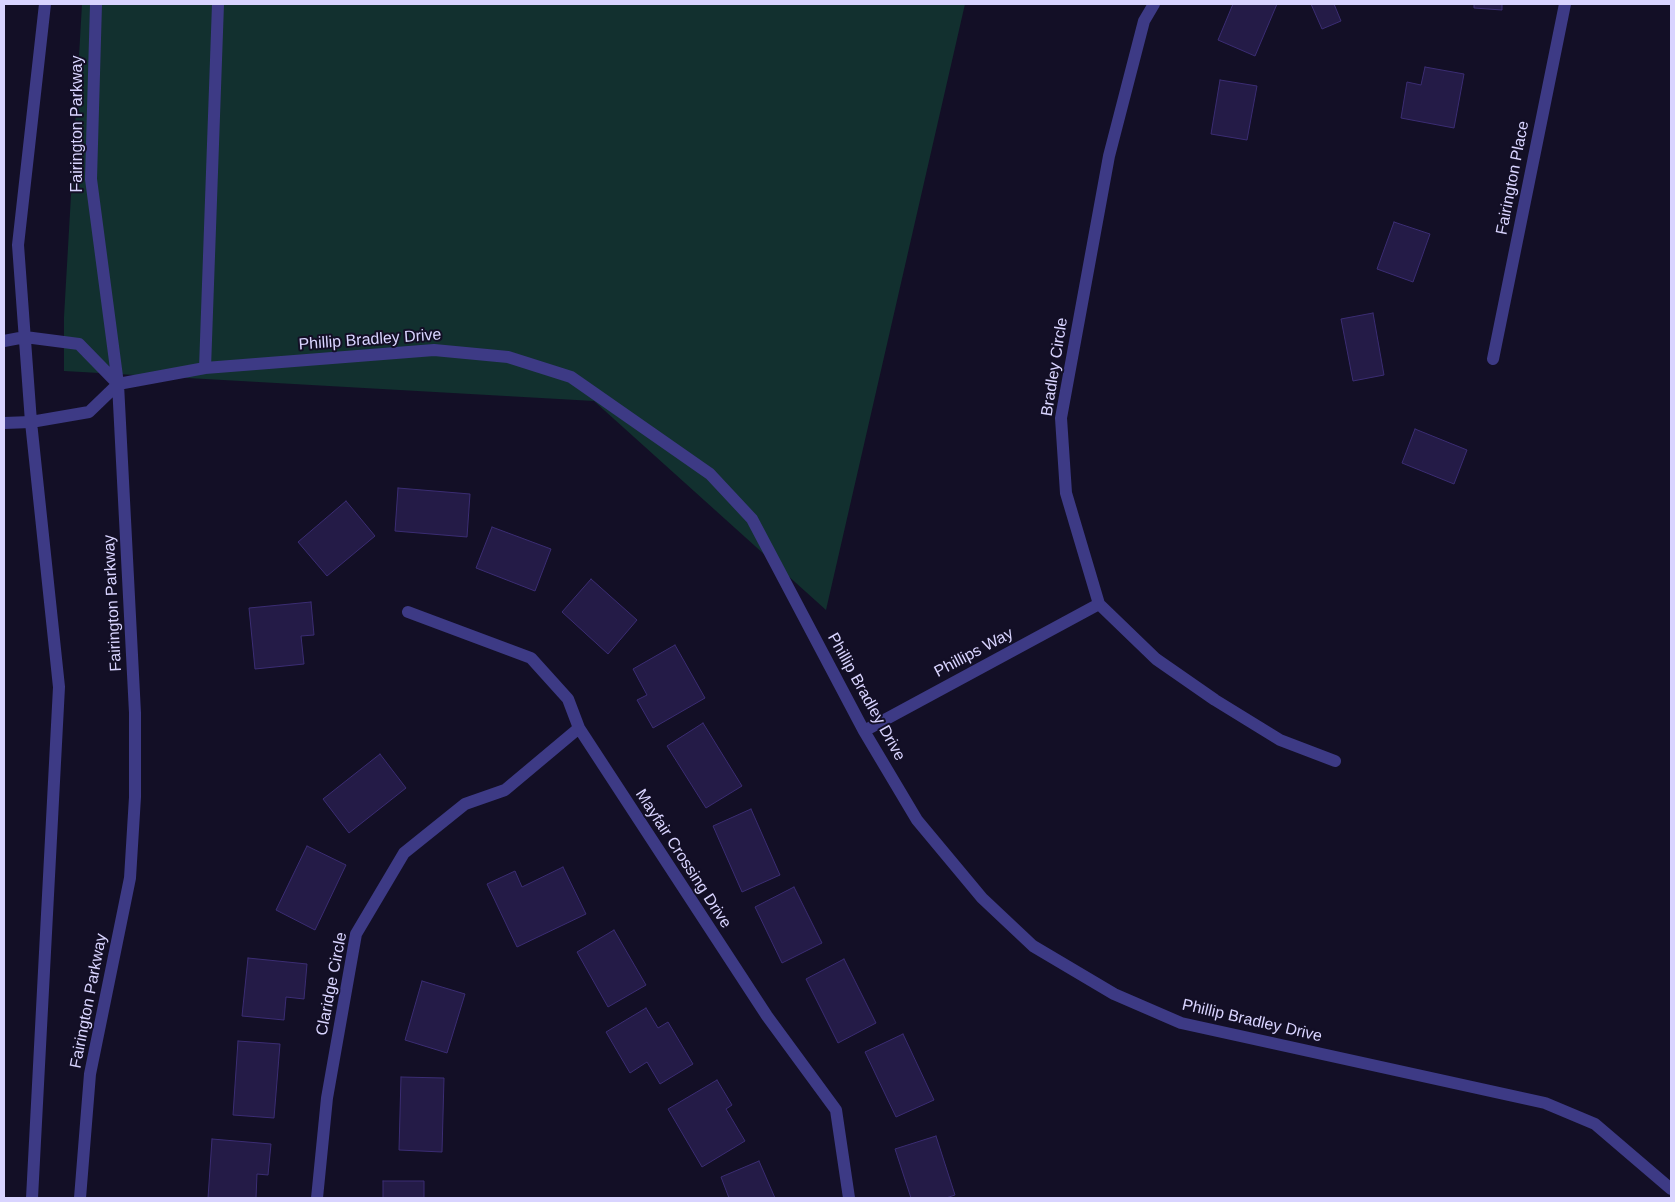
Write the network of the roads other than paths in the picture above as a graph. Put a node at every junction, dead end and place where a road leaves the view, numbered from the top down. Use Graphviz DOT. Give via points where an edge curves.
graph roads {
  1 [pos="45,4"];
  2 [pos="96,4"];
  3 [pos="218,4"];
  4 [pos="1154,4"];
  5 [pos="1564,4"];
  6 [pos="25,337"];
  7 [pos="4,341"];
  8 [pos="1493,359"];
  9 [pos="205,368"];
  10 [pos="118,384"];
  11 [pos="31,422"];
  12 [pos="4,423"];
  13 [pos="1098,604"];
  14 [pos="408,612"];
  15 [pos="579,728"];
  16 [pos="864,730"];
  17 [pos="1335,761"];
  18 [pos="1671,1189"];
  19 [pos="32,1198"];
  20 [pos="80,1198"];
  21 [pos="317,1198"];
  22 [pos="849,1198"];
  1 -- 6 [label="street" via="18,245"];
  2 -- 10 [label="street, Fairington Parkway" via="91,179"];
  3 -- 9 [label="street"];
  4 -- 13 [label="street, Bradley Circle" via="1144,21 1110,156 1061,418 1066,493"];
  5 -- 8 [label="street, Fairington Place"];
  6 -- 7 [label="street"];
  6 -- 10 [label="street" via="79,344"];
  6 -- 11 [label="street"];
  9 -- 10 [label="street, Phillip Bradley Drive"];
  9 -- 16 [label="street, Phillip Bradley Drive" via="434,350 508,357 570,377 710,474 752,519"];
  10 -- 11 [label="street" via="89,412"];
  10 -- 20 [label="street, Fairington Parkway" via="135,797 130,878 90,1074"];
  11 -- 12 [label="street"];
  11 -- 19 [label="street" via="59,687"];
  13 -- 16 [label="street, Phillips Way"];
  13 -- 17 [label="street" via="1156,659 1215,700 1280,740"];
  14 -- 15 [label="street, Mayfair Crossing Drive" via="532,658 568,699"];
  15 -- 21 [label="street, Claridge Circle" via="505,790 465,804 404,853 356,934 328,1098"];
  15 -- 22 [label="street, Mayfair Crossing Drive" via="767,1016 836,1110"];
  16 -- 18 [label="street, Phillip Bradley Drive" via="917,820 982,898 1033,946 1114,994 1181,1023 1545,1103 1594,1124"];
}
